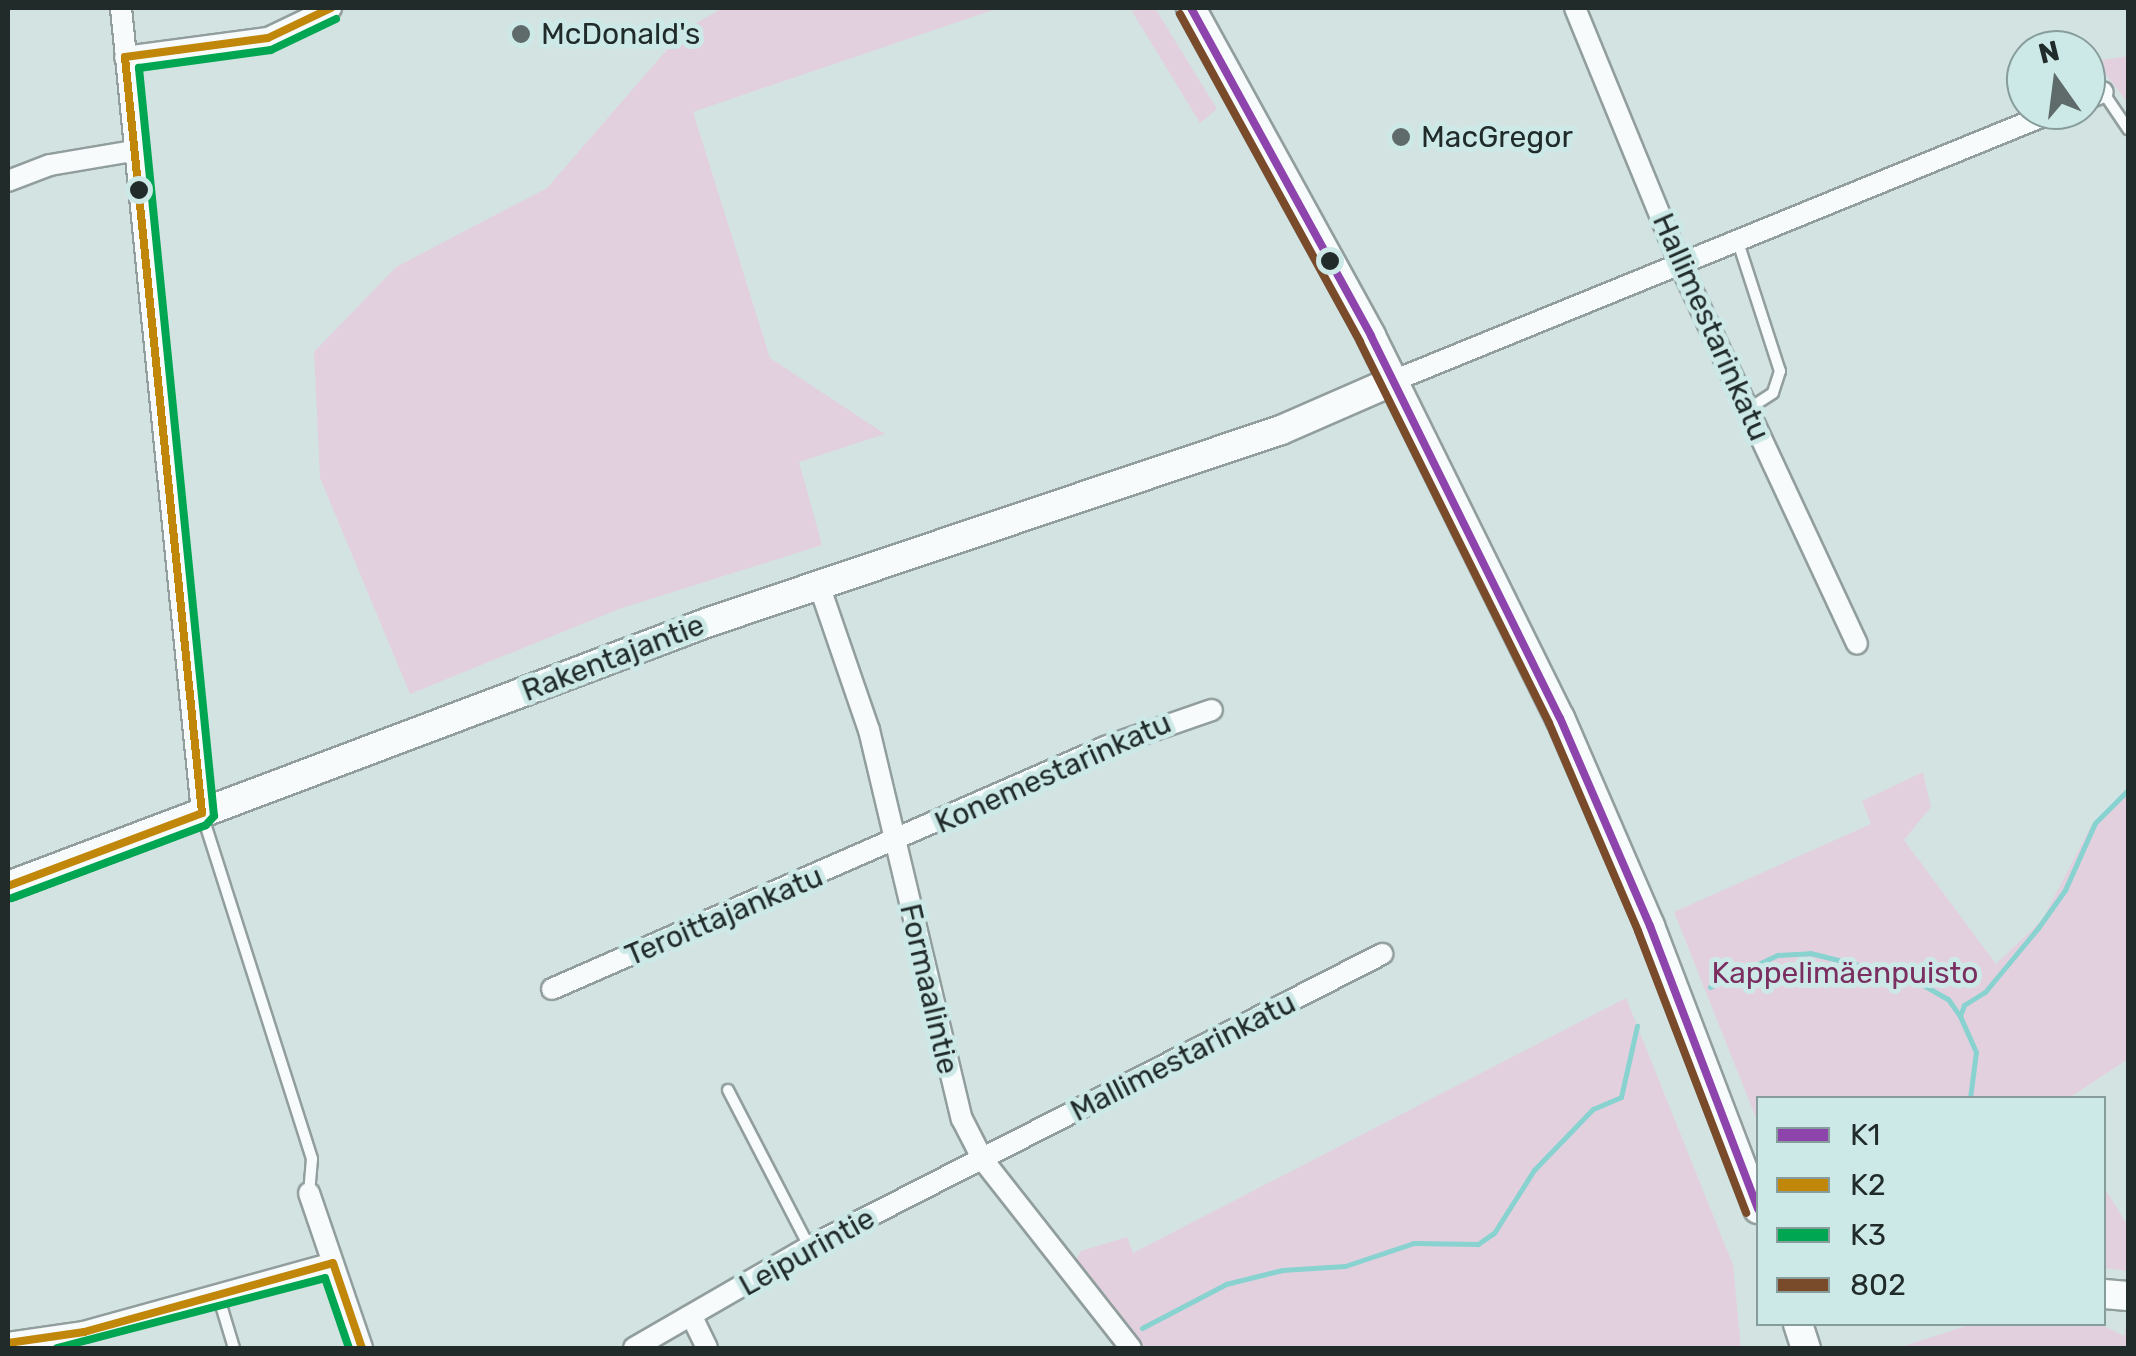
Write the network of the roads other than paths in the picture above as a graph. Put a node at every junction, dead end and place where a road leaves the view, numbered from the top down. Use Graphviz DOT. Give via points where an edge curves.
graph roads {
  1 [pos="120,8"];
  2 [pos="331,8"];
  3 [pos="1191,8"];
  4 [pos="1575,8"];
  5 [pos="125,57"];
  6 [pos="2106,107"];
  7 [pos="2128,129"];
  8 [pos="2008,130"];
  9 [pos="132,151"];
  10 [pos="8,181"];
  11 [pos="1736,238"];
  12 [pos="1679,262"];
  13 [pos="1394,381"];
  14 [pos="1747,410"];
  15 [pos="818,584"];
  16 [pos="1858,643"];
  17 [pos="1212,710"];
  18 [pos="202,813"];
  19 [pos="896,842"];
  20 [pos="8,886"];
  21 [pos="1382,954"];
  22 [pos="552,989"];
  23 [pos="728,1090"];
  24 [pos="984,1160"];
  25 [pos="310,1192"];
  26 [pos="1756,1204"];
  27 [pos="809,1247"];
  28 [pos="333,1263"];
  29 [pos="218,1295"];
  30 [pos="692,1317"];
  31 [pos="48,1343"];
  32 [pos="8,1344"];
  33 [pos="234,1348"];
  34 [pos="362,1348"];
  35 [pos="634,1348"];
  36 [pos="707,1348"];
  37 [pos="1131,1348"];
  1 -- 5 [label="street"];
  2 -- 5 [label="street" via="268,38"];
  3 -- 13 [label="street"];
  4 -- 12 [label="street, Hallimestarinkatu"];
  5 -- 9 [label="street"];
  6 -- 7 [label="lane"];
  8 -- 11 [label="street, Rakentajantie"];
  9 -- 10 [label="street" via="50,165"];
  9 -- 18 [label="street"];
  11 -- 12 [label="street, Rakentajantie"];
  11 -- 14 [label="lane" via="1780,371 1773,393"];
  12 -- 13 [label="street, Rakentajantie"];
  12 -- 14 [label="street, Hallimestarinkatu"];
  13 -- 15 [label="street, Rakentajantie" via="1281,430"];
  13 -- 26 [label="street" via="1600,810"];
  14 -- 16 [label="street, Hallimestarinkatu"];
  15 -- 18 [label="street, Rakentajantie"];
  15 -- 19 [label="street, Formaalintie" via="870,730"];
  17 -- 19 [label="street, Konemestarinkatu" via="1104,747"];
  18 -- 20 [label="street, Rakentajantie"];
  18 -- 25 [label="lane" via="312,1159"];
  19 -- 22 [label="street, Teroittajankatu"];
  19 -- 24 [label="street, Formaalintie" via="947,1074"];
  21 -- 24 [label="street, Mallimestarinkatu"];
  23 -- 27 [label="lane"];
  24 -- 27 [label="street, Leipurintie"];
  24 -- 37 [label="street, Formaalintie"];
  25 -- 28 [label="street"];
  27 -- 30 [label="street, Leipurintie"];
  28 -- 29 [label="street"];
  28 -- 34 [label="street"];
  29 -- 31 [label="street"];
  29 -- 33 [label="lane"];
  30 -- 35 [label="street, Leipurintie"];
  30 -- 36 [label="street"];
  31 -- 32 [label="street"];
}
